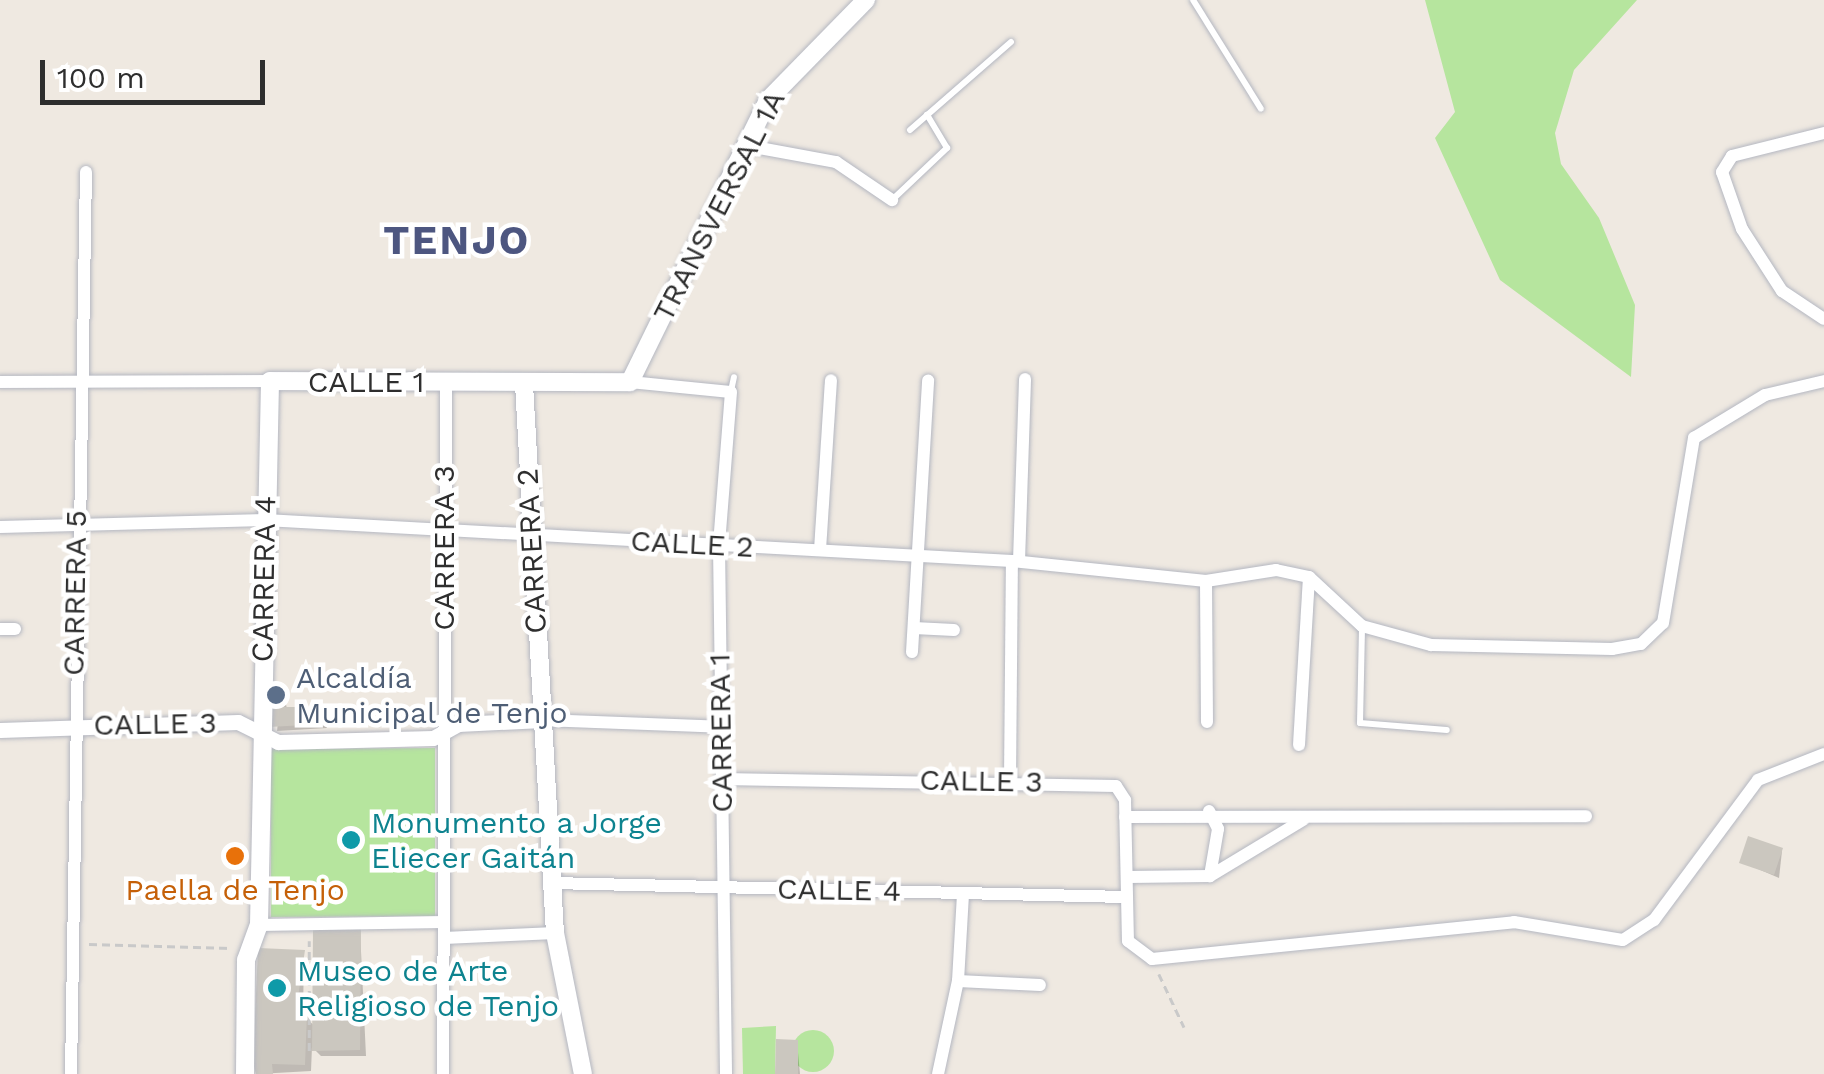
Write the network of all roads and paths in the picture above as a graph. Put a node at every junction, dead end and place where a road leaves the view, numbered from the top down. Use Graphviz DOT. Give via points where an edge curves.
graph roads {
  1 [pos="866,0"];
  2 [pos="1194,0"];
  3 [pos="1011,42"];
  4 [pos="1261,109"];
  5 [pos="927,115"];
  6 [pos="910,130"];
  7 [pos="1824,133"];
  8 [pos="744,145"];
  9 [pos="86,172"];
  10 [pos="892,200"];
  11 [pos="1824,318"];
  12 [pos="734,377"];
  13 [pos="1025,379"];
  14 [pos="831,380"];
  15 [pos="928,380"];
  16 [pos="1824,381"];
  17 [pos="0,382"];
  18 [pos="270,382"];
  19 [pos="446,382"];
  20 [pos="630,382"];
  21 [pos="81,384"];
  22 [pos="524,384"];
  23 [pos="731,392"];
  24 [pos="266,520"];
  25 [pos="0,528"];
  26 [pos="76,528"];
  27 [pos="443,530"];
  28 [pos="529,535"];
  29 [pos="719,545"];
  30 [pos="820,550"];
  31 [pos="920,556"];
  32 [pos="1016,561"];
  33 [pos="1308,578"];
  34 [pos="1206,581"];
  35 [pos="1362,626"];
  36 [pos="914,628"];
  37 [pos="954,630"];
  38 [pos="912,652"];
  39 [pos="542,720"];
  40 [pos="1207,722"];
  41 [pos="73,726"];
  42 [pos="721,727"];
  43 [pos="0,730"];
  44 [pos="1447,730"];
  45 [pos="445,731"];
  46 [pos="261,733"];
  47 [pos="1299,746"];
  48 [pos="1824,754"];
  49 [pos="722,779"];
  50 [pos="1010,781"];
  51 [pos="1209,810"];
  52 [pos="1586,816"];
  53 [pos="1125,817"];
  54 [pos="1305,819"];
  55 [pos="1210,876"];
  56 [pos="1128,877"];
  57 [pos="552,883"];
  58 [pos="723,888"];
  59 [pos="963,894"];
  60 [pos="1126,897"];
  61 [pos="444,922"];
  62 [pos="309,924"];
  63 [pos="258,925"];
  64 [pos="555,932"];
  65 [pos="444,938"];
  66 [pos="72,944"];
  67 [pos="249,949"];
  68 [pos="1152,959"];
  69 [pos="958,981"];
  70 [pos="1040,984"];
  71 [pos="1184,1027"];
  72 [pos="309,1050"];
  73 [pos="71,1074"];
  74 [pos="246,1074"];
  75 [pos="444,1074"];
  76 [pos="583,1074"];
  77 [pos="726,1074"];
  78 [pos="938,1074"];
  1 -- 8 [label="main road, TRANSVERSAL 1A" via="788,73"];
  2 -- 4 [label="lane"];
  3 -- 5 [label="lane"];
  5 -- 6 [label="lane"];
  5 -- 10 [label="lane" via="946,148"];
  7 -- 11 [label="street" via="1732,156 1722,172 1742,230 1782,291"];
  8 -- 10 [label="street" via="836,162"];
  8 -- 20 [label="main road, TRANSVERSAL 1A"];
  9 -- 21 [label="street, CARRERA 5"];
  12 -- 23 [label="lane"];
  13 -- 32 [label="street"];
  14 -- 30 [label="street"];
  15 -- 31 [label="street"];
  16 -- 35 [label="street" via="1765,395 1694,438 1677,509 1672,597 1641,644 1471,651"];
  17 -- 21 [label="street, CALLE 1"];
  18 -- 19 [label="main road, CALLE 1"];
  18 -- 21 [label="street, CALLE 1"];
  18 -- 24 [label="main road, CARRERA 4"];
  19 -- 22 [label="main road, CALLE 1"];
  19 -- 27 [label="street, CARRERA 3"];
  20 -- 22 [label="main road, CALLE 1"];
  20 -- 23 [label="street, CALLE 1"];
  21 -- 26 [label="street, CARRERA 5"];
  22 -- 28 [label="main road, CARRERA 2"];
  23 -- 29 [label="street, CARRERA 1"];
  24 -- 26 [label="street, CALLE 2"];
  24 -- 27 [label="street, CALLE 2"];
  24 -- 46 [label="main road, CARRERA 4"];
  25 -- 26 [label="street, CALLE 2"];
  26 -- 41 [label="street, CARRERA 5"];
  27 -- 28 [label="street, CALLE 2"];
  27 -- 45 [label="street, CARRERA 3"];
  28 -- 29 [label="street, CALLE 2"];
  28 -- 39 [label="main road, CARRERA 2"];
  29 -- 30 [label="street, CALLE 2"];
  29 -- 42 [label="street, CARRERA 1"];
  30 -- 31 [label="street, CALLE 2"];
  31 -- 32 [label="street, CALLE 2"];
  31 -- 36 [label="street"];
  32 -- 34 [label="street, CALLE 2"];
  32 -- 50 [label="street"];
  33 -- 34 [label="street, CALLE 2" via="1276,570"];
  33 -- 35 [label="street"];
  33 -- 47 [label="street"];
  34 -- 40 [label="street"];
  35 -- 44 [label="lane" via="1360,723 1372,731"];
  36 -- 37 [label="street"];
  36 -- 38 [label="street"];
  39 -- 42 [label="street, CALLE 3"];
  39 -- 45 [label="street, CALLE 3"];
  39 -- 57 [label="main road, CARRERA 2"];
  41 -- 43 [label="street, CALLE 3"];
  41 -- 46 [label="street, CALLE 3" via="238,722"];
  41 -- 66 [label="street, CARRERA 5"];
  42 -- 49 [label="street, CARRERA 1"];
  45 -- 46 [label="street, CALLE 3" via="278,742"];
  45 -- 61 [label="street, CARRERA 3"];
  46 -- 63 [label="main road, CARRERA 4"];
  48 -- 68 [label="street" via="1758,780 1734,802 1639,934 1514,922"];
  49 -- 50 [label="street, CALLE 3"];
  49 -- 58 [label="street, CARRERA 1"];
  50 -- 53 [label="street, CALLE 3" via="1120,788"];
  51 -- 53 [label="street"];
  51 -- 54 [label="street"];
  51 -- 55 [label="street" via="1218,830"];
  52 -- 54 [label="street"];
  53 -- 56 [label="street"];
  54 -- 55 [label="street"];
  55 -- 56 [label="street"];
  56 -- 60 [label="street"];
  57 -- 58 [label="street, CALLE 4"];
  57 -- 64 [label="main road, CARRERA 2"];
  58 -- 59 [label="street, CALLE 4"];
  58 -- 77 [label="street, CARRERA 1"];
  59 -- 60 [label="street, CALLE 4"];
  59 -- 69 [label="street"];
  60 -- 68 [label="street" via="1130,949"];
  61 -- 62 [label="street"];
  61 -- 65 [label="street, CARRERA 3"];
  62 -- 63 [label="street"];
  62 -- 72 [label="path"];
  63 -- 67 [label="main road, CARRERA 4"];
  64 -- 65 [label="street"];
  64 -- 76 [label="main road, CARRERA 2"];
  65 -- 75 [label="street, CARRERA 3"];
  66 -- 67 [label="path"];
  66 -- 73 [label="street, CARRERA 5"];
  67 -- 74 [label="main road, CARRERA 4"];
  68 -- 71 [label="path"];
  69 -- 70 [label="street"];
  69 -- 78 [label="street"];
}
